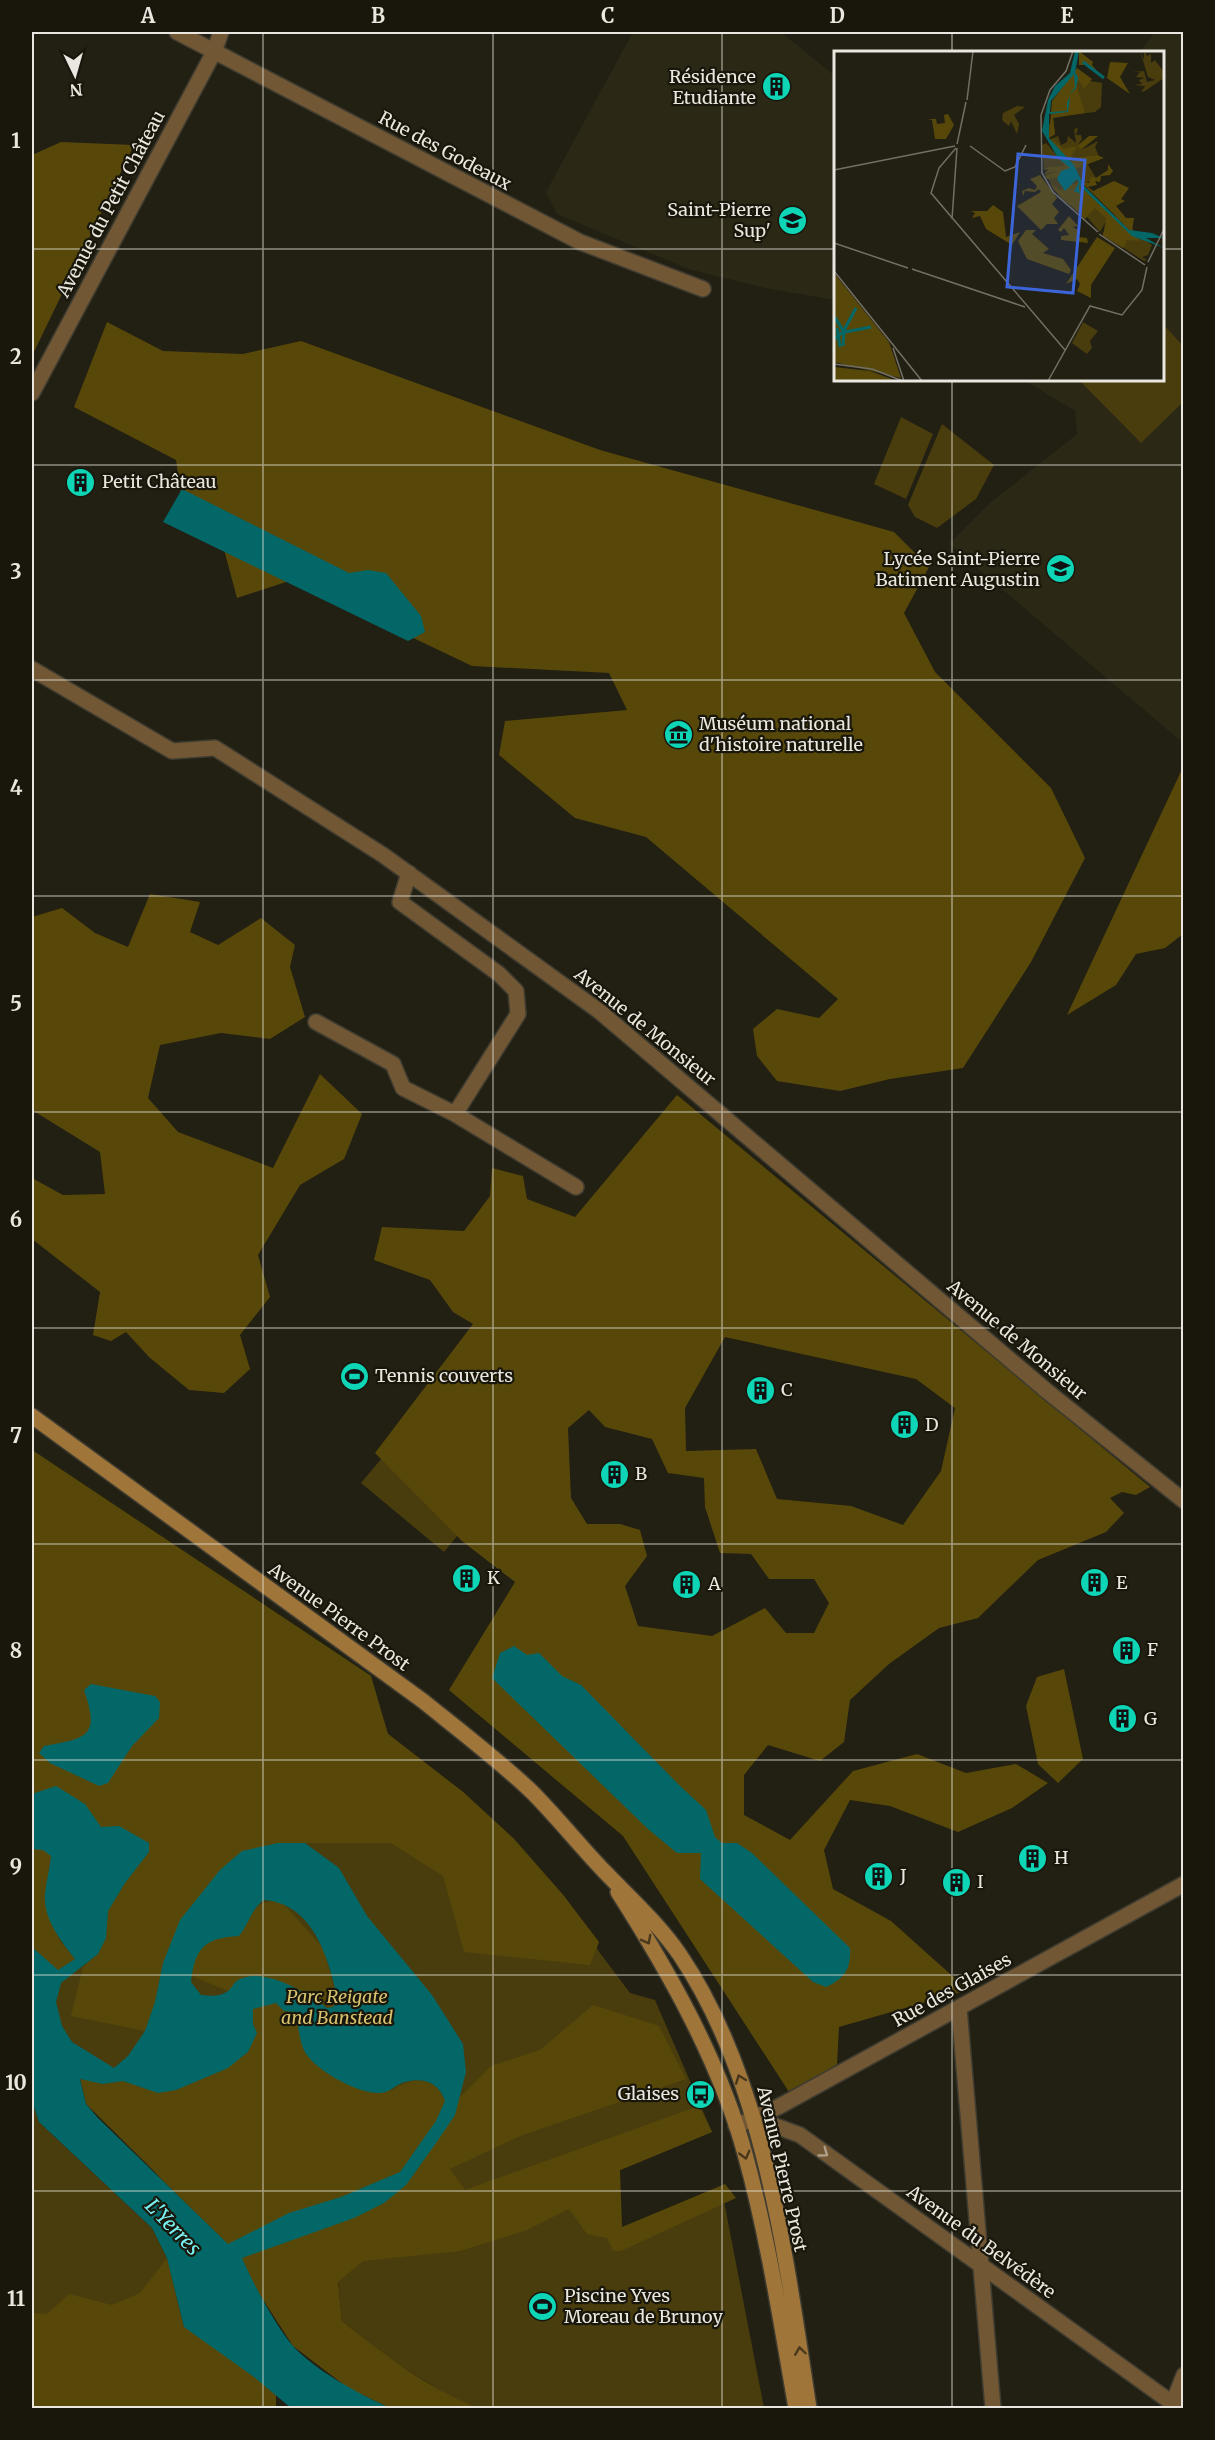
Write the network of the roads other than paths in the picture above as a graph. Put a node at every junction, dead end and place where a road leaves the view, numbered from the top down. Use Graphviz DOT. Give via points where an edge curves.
graph roads {
  1 [pos="177,32"];
  2 [pos="221,32"];
  3 [pos="214,52"];
  4 [pos="703,289"];
  5 [pos="32,393"];
  6 [pos="32,669"];
  7 [pos="408,873"];
  8 [pos="316,1022"];
  9 [pos="455,1114"];
  10 [pos="576,1187"];
  11 [pos="32,1416"];
  12 [pos="1184,1501"];
  13 [pos="605,1872"];
  14 [pos="1184,1884"];
  15 [pos="959,2008"];
  16 [pos="754,2118"];
  17 [pos="736,2126"];
  18 [pos="979,2266"];
  19 [pos="1184,2375"];
  20 [pos="1175,2407"];
  21 [pos="796,2409"];
  22 [pos="808,2409"];
  23 [pos="993,2409"];
  1 -- 3 [label="street, Rue des Godeaux"];
  2 -- 3 [label="street, Avenue du Petit Château"];
  3 -- 4 [label="street, Rue des Godeaux" via="580,242"];
  3 -- 5 [label="street, Avenue du Petit Château"];
  6 -- 7 [label="street, Avenue de Monsieur" via="172,751 215,748"];
  7 -- 9 [label="street" via="400,902 499,974 516,991 518,1014"];
  7 -- 12 [label="street, Avenue de Monsieur" via="599,1011 1048,1392"];
  8 -- 9 [label="street" via="393,1064 403,1088"];
  9 -- 10 [label="street"];
  11 -- 13 [label="main road, Avenue Pierre Prost" via="432,1708 530,1791"];
  16 -- 13 [label="main road, Avenue Pierre Prost, one-way" via="713,2013 680,1955 649,1914"];
  13 -- 17 [label="main road, Avenue Pierre Prost, one-way" via="700,2039"];
  14 -- 15 [label="street, Rue des Glaises"];
  15 -- 16 [label="street, Rue des Glaises"];
  15 -- 18 [label="street"];
  16 -- 17 [label="street, Rue des Glaises"];
  16 -- 18 [label="street, Avenue du Belvédère, one-way" via="800,2135"];
  22 -- 16 [label="main road, Avenue Pierre Prost, one-way" via="791,2293"];
  17 -- 21 [label="main road, Avenue Pierre Prost, one-way" via="769,2256"];
  18 -- 20 [label="street, Avenue du Belvédère"];
  18 -- 23 [label="street"];
  19 -- 20 [label="street"];
}
